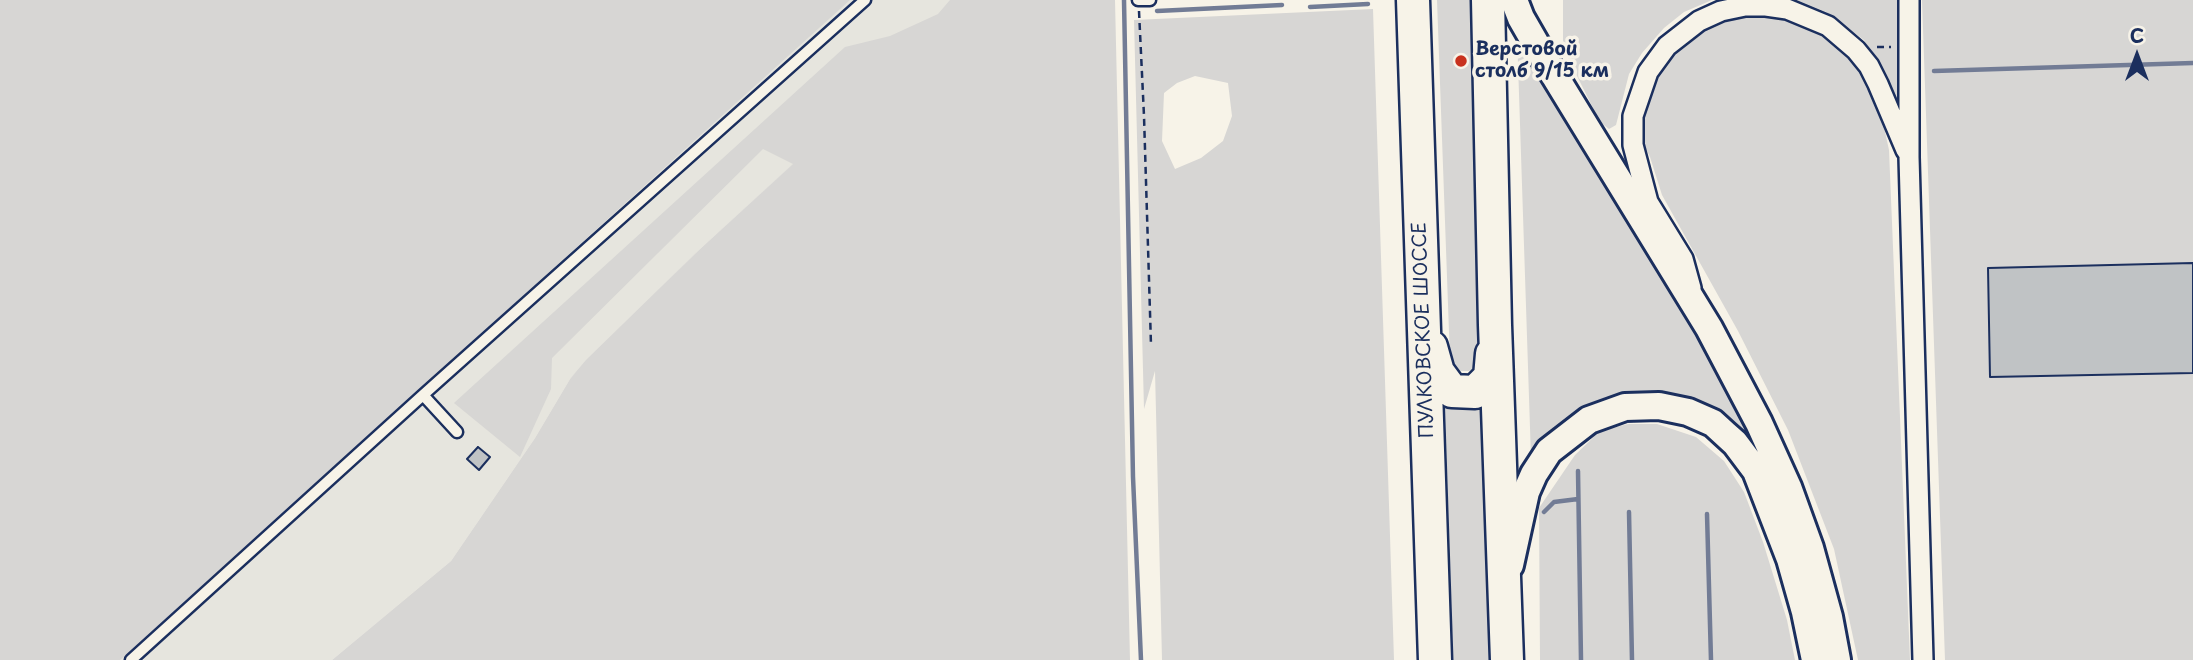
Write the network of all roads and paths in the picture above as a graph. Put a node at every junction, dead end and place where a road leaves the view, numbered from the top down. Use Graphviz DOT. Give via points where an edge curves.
graph roads {
  1 [pos="865,0"];
  2 [pos="1138,0"];
  3 [pos="1150,0"];
  4 [pos="1413,0"];
  5 [pos="1488,0"];
  6 [pos="1514,0"];
  7 [pos="1909,0"];
  8 [pos="1909,157"];
  9 [pos="1696,307"];
  10 [pos="1423,316"];
  11 [pos="1495,325"];
  12 [pos="1151,345"];
  13 [pos="423,396"];
  14 [pos="457,432"];
  15 [pos="1505,587"];
  16 [pos="131,660"];
  17 [pos="1435,660"];
  18 [pos="1507,660"];
  19 [pos="1815,660"];
  20 [pos="1837,660"];
  21 [pos="1923,660"];
  1 -- 13 [label="lane"];
  2 -- 3 [label="lane"];
  2 -- 12 [label="path"];
  4 -- 10 [label="highway, ПУЛКОВСКОЕ ШОССЕ"];
  5 -- 11 [label="highway"];
  6 -- 9 [label="main road" via="1548,65"];
  7 -- 8 [label="street"];
  8 -- 9 [label="street" via="1869,65 1828,26 1787,9 1766,6 1721,11 1699,21 1667,46 1648,72 1633,116 1633,145 1648,202 1683,259"];
  8 -- 21 [label="street"];
  9 -- 20 [label="main road" via="1788,487 1813,560"];
  10 -- 11 [label="highway" via="1438,372 1452,391 1475,391 1490,377"];
  10 -- 17 [label="highway, ПУЛКОВСКОЕ ШОССЕ"];
  11 -- 15 [label="highway"];
  13 -- 14 [label="lane"];
  13 -- 16 [label="lane"];
  15 -- 18 [label="highway"];
  15 -- 19 [label="main road" via="1526,492 1549,451 1576,428 1603,414 1625,407 1674,408 1713,423 1756,471 1790,559"];
}
